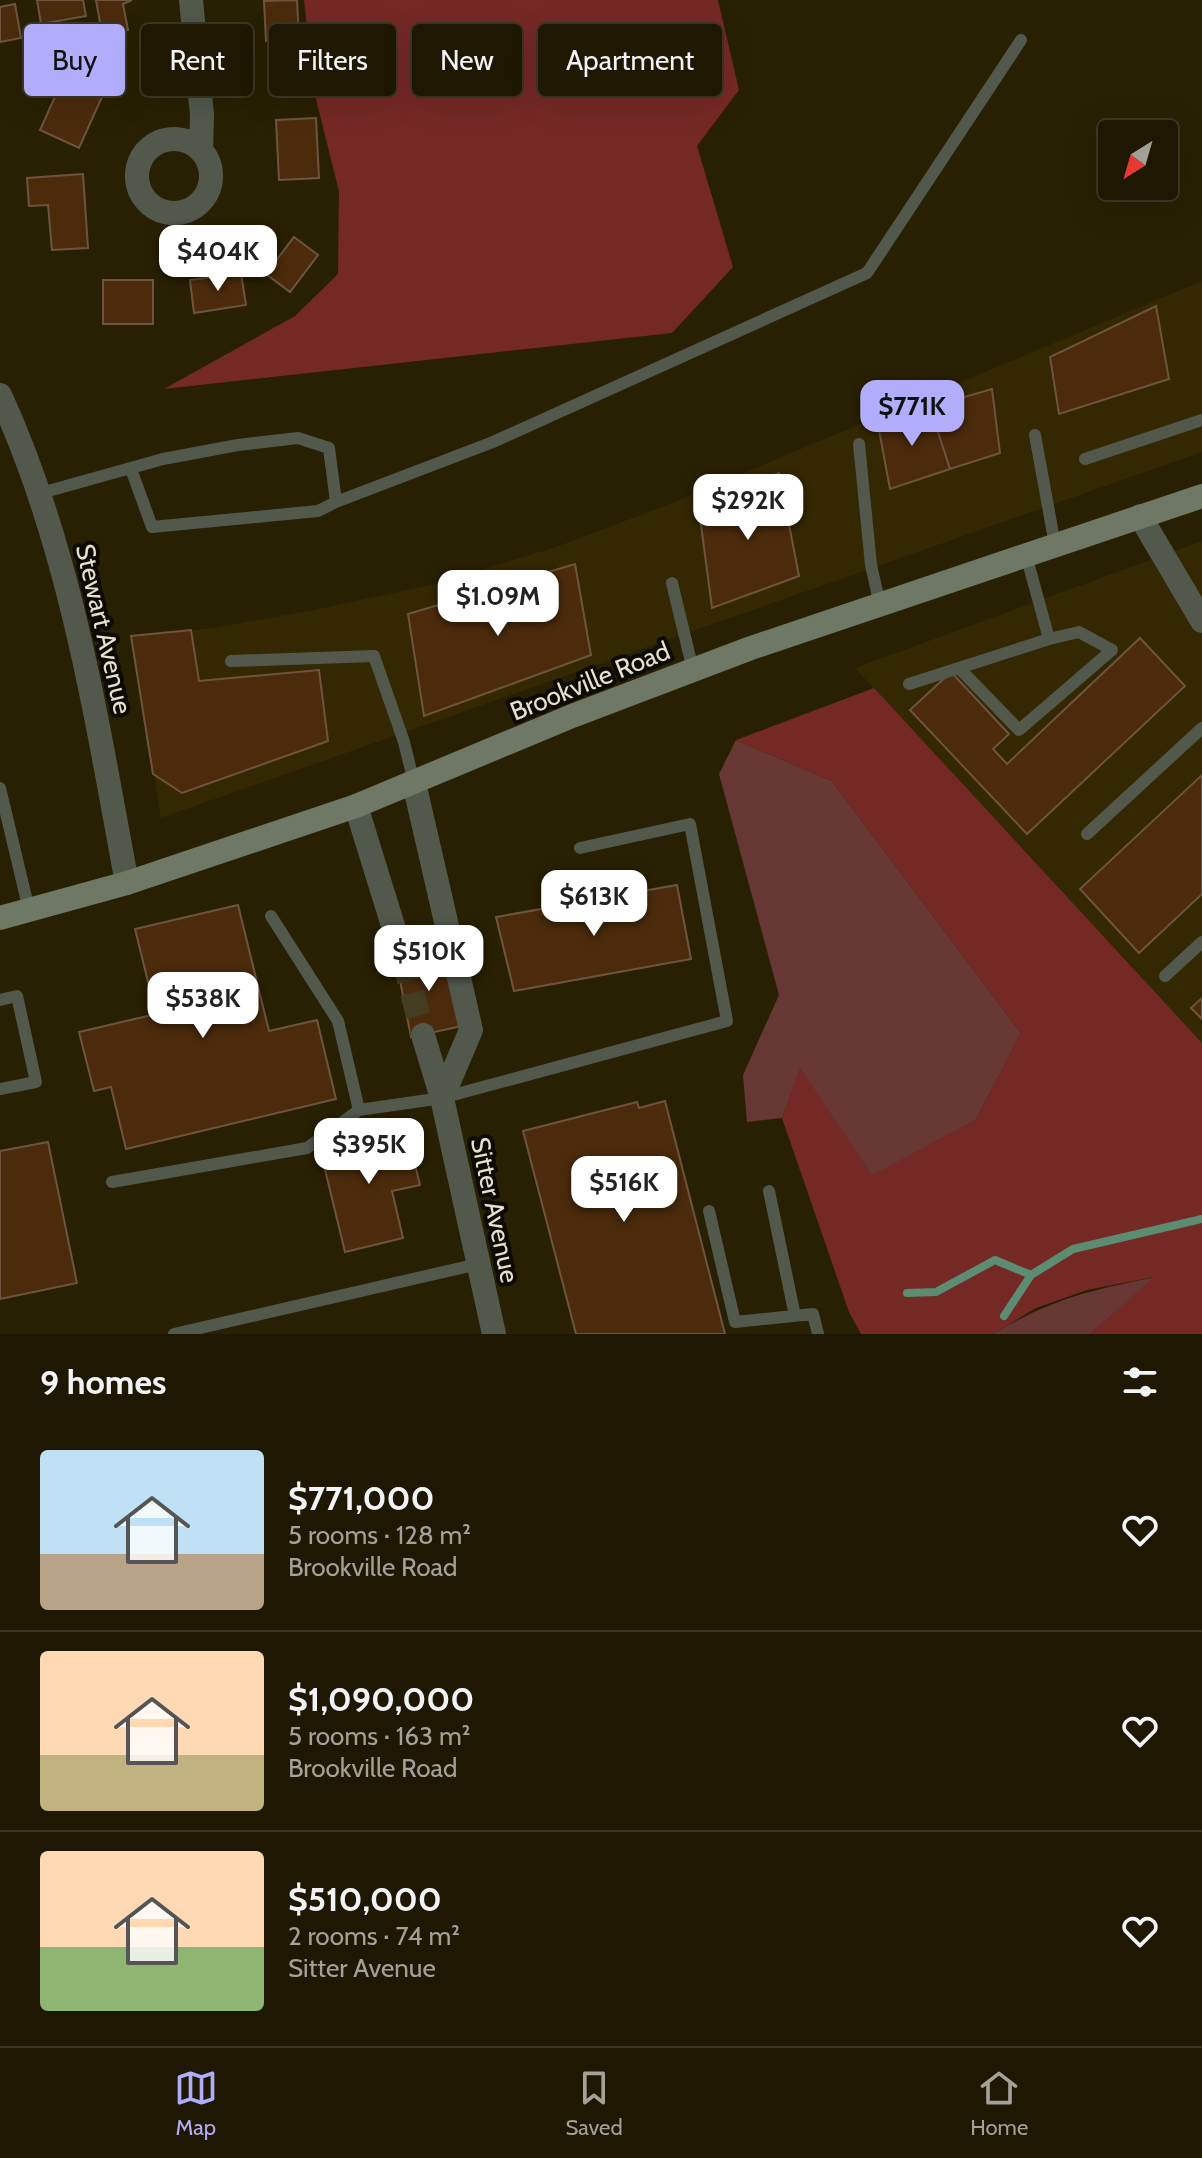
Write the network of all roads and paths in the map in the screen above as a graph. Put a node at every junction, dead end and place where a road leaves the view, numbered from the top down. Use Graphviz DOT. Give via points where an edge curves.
graph roads {
  1 [pos="191,0"];
  2 [pos="1021,40"];
  3 [pos="201,151"];
  4 [pos="0,395"];
  5 [pos="1202,420"];
  6 [pos="6,424"];
  7 [pos="1035,435"];
  8 [pos="859,444"];
  9 [pos="1085,459"];
  10 [pos="131,469"];
  11 [pos="41,493"];
  12 [pos="1202,496"];
  13 [pos="336,502"];
  14 [pos="1140,516"];
  15 [pos="1055,545"];
  16 [pos="1026,555"];
  17 [pos="672,583"];
  18 [pos="880,605"];
  19 [pos="1202,621"];
  20 [pos="1049,639"];
  21 [pos="231,661"];
  22 [pos="959,668"];
  23 [pos="693,670"];
  24 [pos="909,684"];
  25 [pos="1202,728"];
  26 [pos="414,783"];
  27 [pos="1,796"];
  28 [pos="356,806"];
  29 [pos="1087,834"];
  30 [pos="14,848"];
  31 [pos="580,848"];
  32 [pos="0,851"];
  33 [pos="127,883"];
  34 [pos="29,910"];
  35 [pos="271,916"];
  36 [pos="0,918"];
  37 [pos="1202,942"];
  38 [pos="403,958"];
  39 [pos="1165,976"];
  40 [pos="0,1000"];
  41 [pos="423,1035"];
  42 [pos="0,1089"];
  43 [pos="442,1098"];
  44 [pos="359,1110"];
  45 [pos="112,1182"];
  46 [pos="769,1191"];
  47 [pos="709,1211"];
  48 [pos="478,1264"];
  49 [pos="795,1316"];
  50 [pos="174,1334"];
  51 [pos="494,1334"];
  52 [pos="818,1334"];
  1 -- 3 [label="street"];
  2 -- 13 [label="lane" via="867,273 493,442"];
  4 -- 6 [label="street, Stewart Avenue"];
  5 -- 9 [label="lane"];
  6 -- 11 [label="street, Stewart Avenue"];
  7 -- 15 [label="lane"];
  8 -- 18 [label="lane"];
  10 -- 11 [label="lane"];
  10 -- 13 [label="lane" via="152,527 318,511"];
  10 -- 13 [label="lane" via="298,438 329,448"];
  11 -- 33 [label="street, Stewart Avenue" via="75,609"];
  12 -- 14 [label="street, Brookville Road"];
  14 -- 15 [label="street, Brookville Road"];
  14 -- 19 [label="street"];
  15 -- 16 [label="street, Brookville Road"];
  16 -- 18 [label="street, Brookville Road"];
  16 -- 20 [label="lane"];
  17 -- 23 [label="lane"];
  18 -- 23 [label="street, Brookville Road"];
  20 -- 22 [label="lane"];
  20 -- 22 [label="lane" via="1079,632 1112,650 1019,730"];
  21 -- 26 [label="lane" via="374,656"];
  22 -- 24 [label="lane"];
  23 -- 26 [label="street, Brookville Road"];
  25 -- 29 [label="lane"];
  26 -- 28 [label="street, Brookville Road"];
  26 -- 43 [label="street" via="471,1030"];
  27 -- 30 [label="lane"];
  28 -- 33 [label="street, Brookville Road"];
  28 -- 38 [label="street"];
  30 -- 32 [label="lane"];
  30 -- 34 [label="lane"];
  31 -- 43 [label="lane" via="690,824 727,1021"];
  33 -- 34 [label="street, Brookville Road"];
  34 -- 36 [label="street, Brookville Road"];
  35 -- 44 [label="lane" via="338,1021"];
  37 -- 39 [label="lane"];
  40 -- 42 [label="lane" via="17,996 36,1082"];
  41 -- 43 [label="street, Sitter Avenue"];
  43 -- 44 [label="lane"];
  43 -- 48 [label="street, Sitter Avenue"];
  44 -- 45 [label="lane" via="307,1148"];
  46 -- 49 [label="lane"];
  47 -- 49 [label="lane" via="735,1322"];
  48 -- 50 [label="lane"];
  48 -- 51 [label="street, Sitter Avenue"];
  49 -- 52 [label="lane" via="813,1314"];
}
